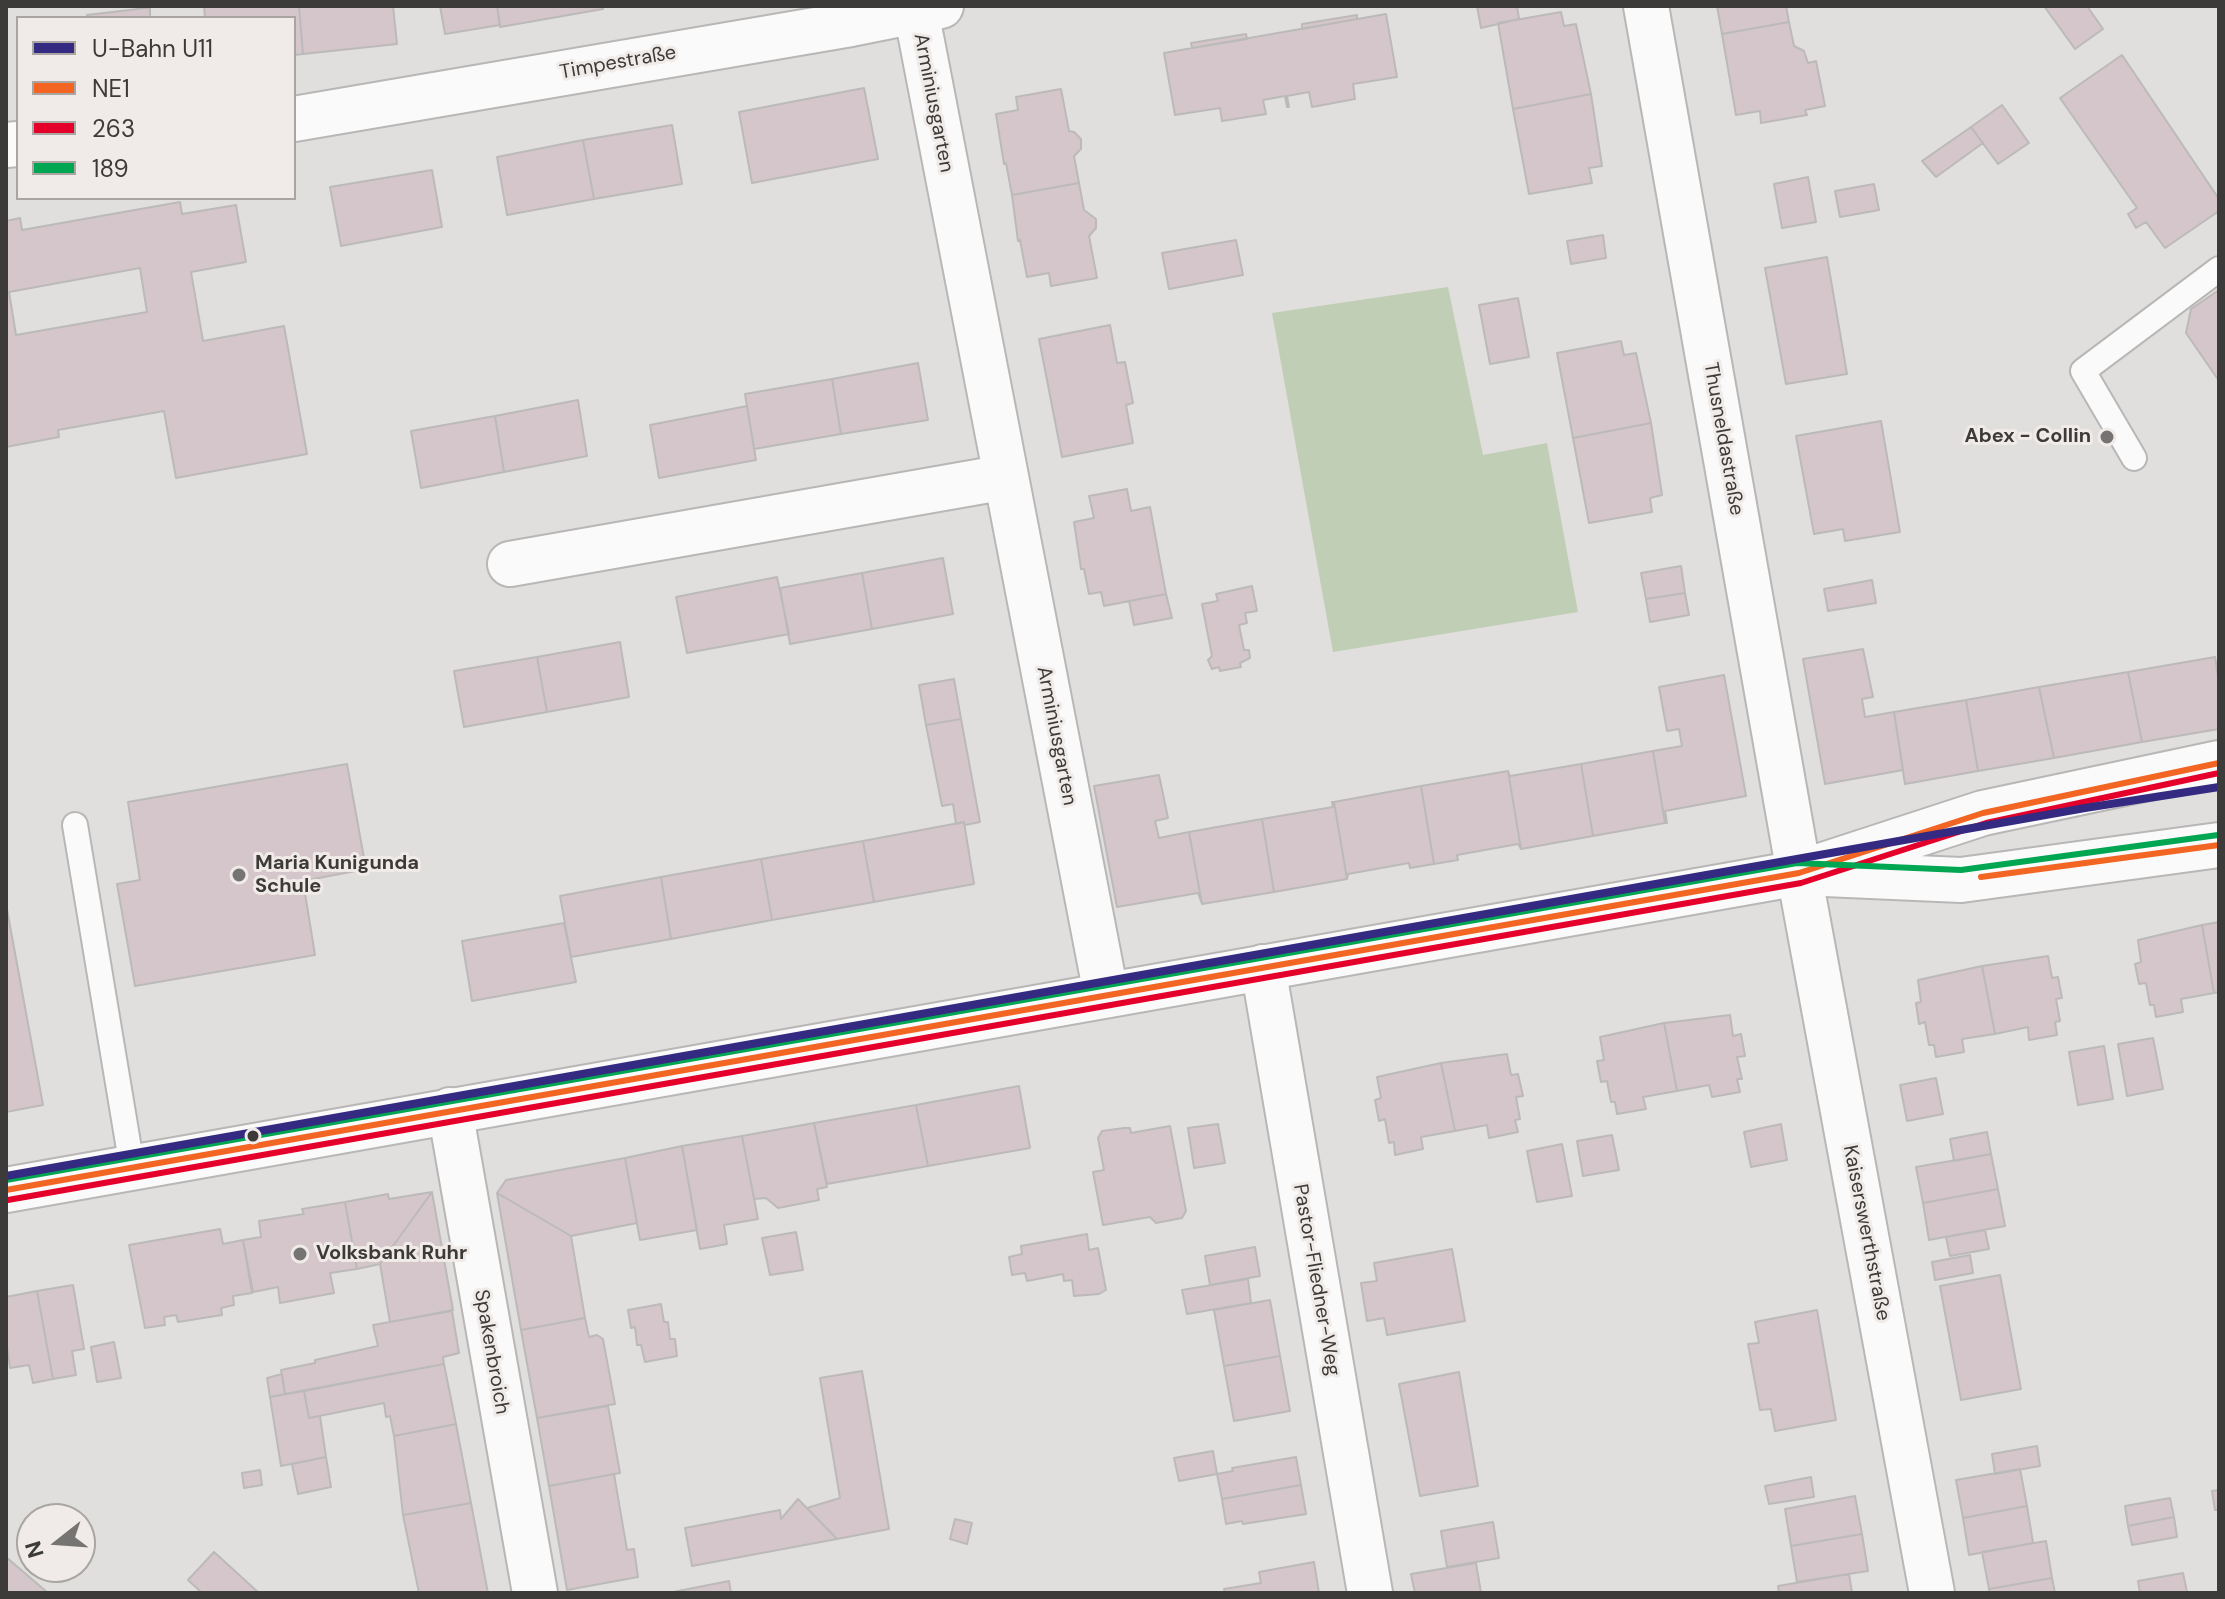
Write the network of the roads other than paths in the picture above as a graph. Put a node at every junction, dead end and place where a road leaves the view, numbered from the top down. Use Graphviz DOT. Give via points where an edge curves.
graph roads {
  1 [pos="1646,6"];
  2 [pos="928,8"];
  3 [pos="849,15"];
  4 [pos="296,119"];
  5 [pos="2219,269"];
  6 [pos="2134,458"];
  7 [pos="1006,477"];
  8 [pos="510,564"];
  9 [pos="2219,763"];
  10 [pos="75,825"];
  11 [pos="2219,845"];
  12 [pos="1799,873"];
  13 [pos="1263,967"];
  14 [pos="1106,994"];
  15 [pos="450,1110"];
  16 [pos="132,1167"];
  17 [pos="6,1190"];
  18 [pos="535,1593"];
  19 [pos="1370,1593"];
  20 [pos="1932,1593"];
  1 -- 12 [label="street, Thusneldastraße"];
  2 -- 3 [label="street, Timpestraße"];
  2 -- 7 [label="street, Arminiusgarten"];
  3 -- 4 [label="street, Timpestraße"];
  5 -- 6 [label="lane" via="2083,371"];
  7 -- 8 [label="street"];
  7 -- 14 [label="street, Arminiusgarten"];
  9 -- 12 [label="street" via="1983,813"];
  10 -- 16 [label="lane"];
  11 -- 12 [label="street" via="1961,880"];
  12 -- 13 [label="street"];
  12 -- 20 [label="street, Kaiserswerthstraße"];
  13 -- 14 [label="street"];
  13 -- 19 [label="street, Pastor-Fliedner-Weg"];
  14 -- 15 [label="street"];
  15 -- 16 [label="street"];
  15 -- 18 [label="street, Spakenbroich"];
  16 -- 17 [label="street"];
}
